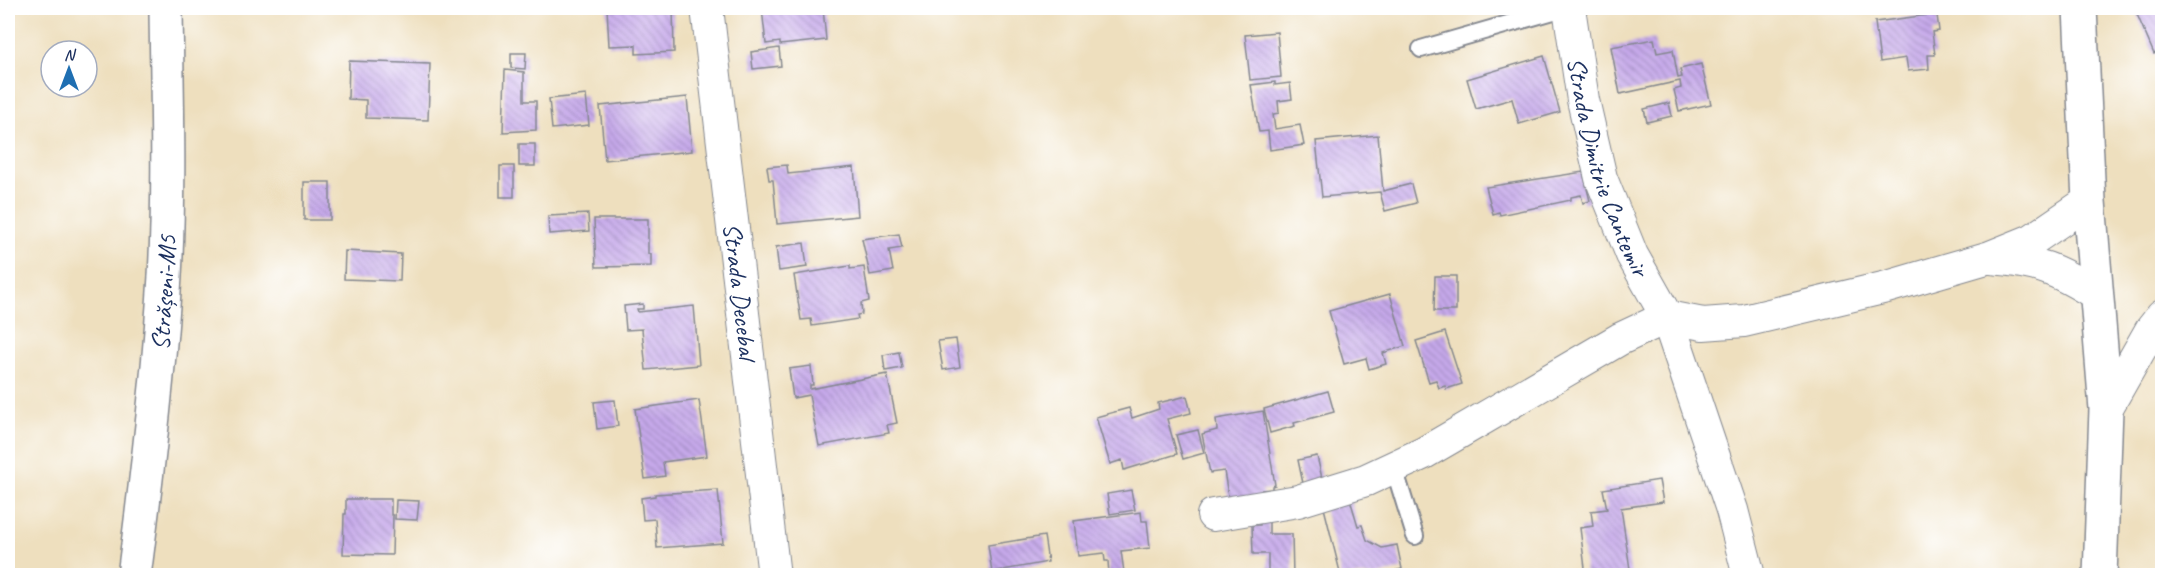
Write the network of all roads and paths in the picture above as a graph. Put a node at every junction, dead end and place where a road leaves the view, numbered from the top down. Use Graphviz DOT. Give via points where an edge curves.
graph roads {
  1 [pos="166,8"];
  2 [pos="707,8"];
  3 [pos="1567,8"];
  4 [pos="2079,8"];
  5 [pos="1421,49"];
  6 [pos="2089,201"];
  7 [pos="1990,257"];
  8 [pos="2096,294"];
  9 [pos="2163,316"];
  10 [pos="1667,317"];
  11 [pos="2106,409"];
  12 [pos="1394,468"];
  13 [pos="1213,515"];
  14 [pos="1415,536"];
  15 [pos="134,576"];
  16 [pos="774,576"];
  17 [pos="1749,576"];
  18 [pos="2100,576"];
  1 -- 15 [label="street, Strășeni-M5" via="165,275 153,431"];
  2 -- 16 [label="street, Strada Decebal"];
  3 -- 5 [label="lane"];
  3 -- 10 [label="street, Strada Dimitrie Cantemir" via="1601,178 1632,255"];
  4 -- 6 [label="street"];
  6 -- 7 [label="street" via="2032,240"];
  6 -- 8 [label="street"];
  7 -- 8 [label="street" via="2044,266"];
  7 -- 10 [label="street" via="1874,291 1744,321 1703,324"];
  8 -- 11 [label="street"];
  9 -- 11 [label="street"];
  10 -- 12 [label="street" via="1620,339"];
  10 -- 17 [label="street, Strada Dimitrie Cantemir" via="1732,510"];
  11 -- 18 [label="street"];
  12 -- 13 [label="street" via="1298,501"];
  12 -- 14 [label="lane"];
}
